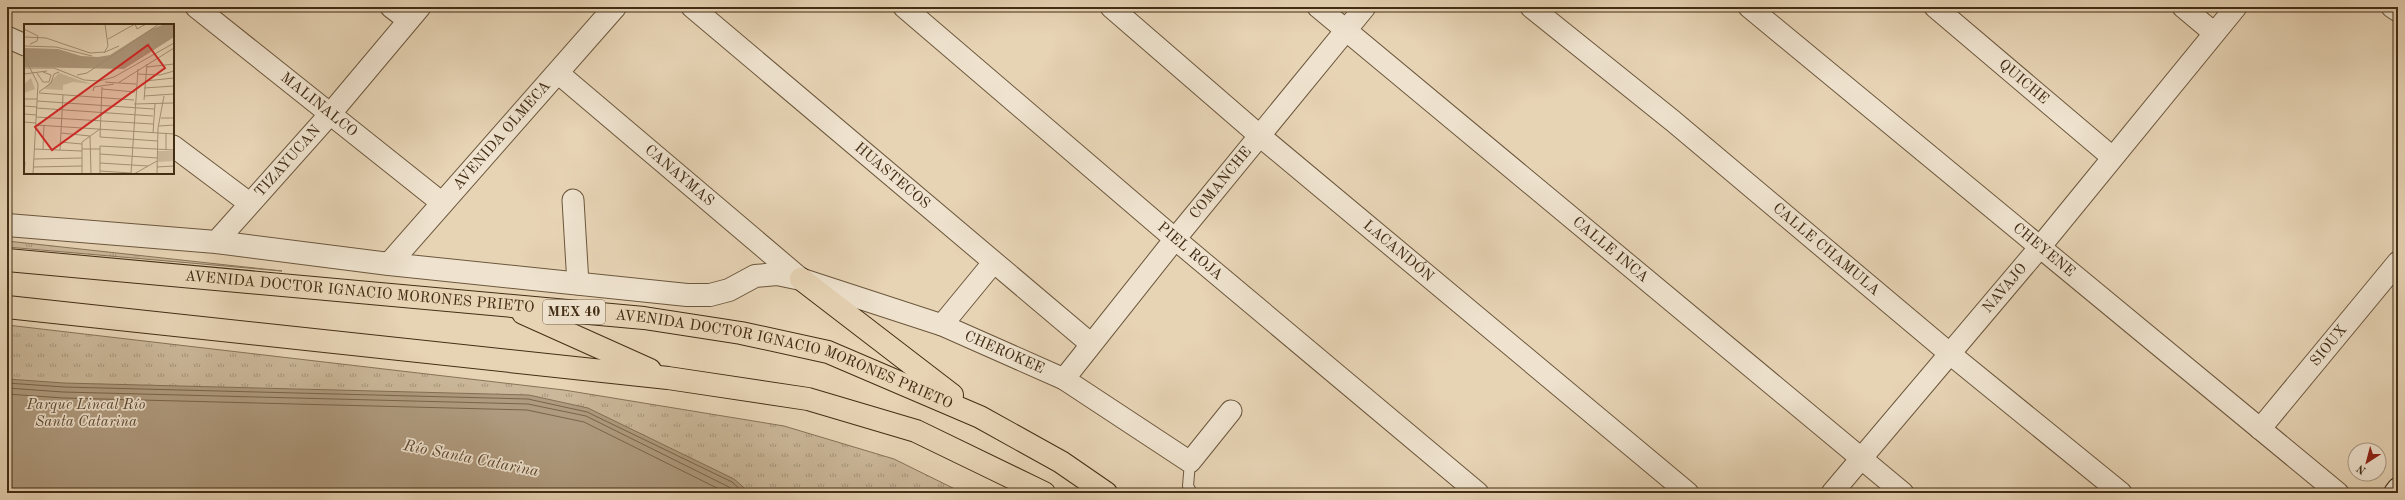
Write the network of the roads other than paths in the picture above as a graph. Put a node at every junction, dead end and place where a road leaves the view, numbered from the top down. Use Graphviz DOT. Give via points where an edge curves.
graph roads {
  1 [pos="196,7"];
  2 [pos="391,7"];
  3 [pos="615,7"];
  4 [pos="692,7"];
  5 [pos="904,7"];
  6 [pos="1111,7"];
  7 [pos="1318,7"];
  8 [pos="1365,7"];
  9 [pos="1531,7"];
  10 [pos="1749,7"];
  11 [pos="1935,7"];
  12 [pos="2183,7"];
  13 [pos="2236,7"];
  14 [pos="2392,7"];
  15 [pos="2398,11"];
  16 [pos="414,13"];
  17 [pos="1346,30"];
  18 [pos="2214,33"];
  19 [pos="7,37"];
  20 [pos="24,45"];
  21 [pos="558,73"];
  22 [pos="331,113"];
  23 [pos="1260,136"];
  24 [pos="174,147"];
  25 [pos="2112,157"];
  26 [pos="573,200"];
  27 [pos="249,203"];
  28 [pos="442,203"];
  29 [pos="7,225"];
  30 [pos="1174,239"];
  31 [pos="216,242"];
  32 [pos="2040,247"];
  33 [pos="7,260"];
  34 [pos="2398,262"];
  35 [pos="993,263"];
  36 [pos="389,264"];
  37 [pos="801,279"];
  38 [pos="578,284"];
  39 [pos="507,306"];
  40 [pos="7,307"];
  41 [pos="942,326"];
  42 [pos="1091,344"];
  43 [pos="1949,353"];
  44 [pos="668,378"];
  45 [pos="1064,379"];
  46 [pos="1231,411"];
  47 [pos="980,417"];
  48 [pos="2260,429"];
  49 [pos="1862,458"];
  50 [pos="1190,462"];
  51 [pos="2398,489"];
  52 [pos="1044,493"];
  53 [pos="1106,493"];
  54 [pos="1192,493"];
  55 [pos="1478,493"];
  56 [pos="1688,493"];
  57 [pos="1832,493"];
  58 [pos="1903,493"];
  59 [pos="2120,493"];
  60 [pos="2338,493"];
  61 [pos="2395,493"];
  1 -- 22 [label="street, MALINALCO"];
  2 -- 16 [label="street"];
  3 -- 21 [label="street, AVENIDA OLMECA"];
  4 -- 35 [label="street, HUASTECOS"];
  5 -- 30 [label="street, PIEL ROJA"];
  6 -- 23 [label="street, LACANDÓN"];
  7 -- 17 [label="street, CALLE INCA"];
  8 -- 17 [label="street, COMANCHE"];
  9 -- 43 [label="street, CALLE CHAMULA" via="1672,121"];
  10 -- 32 [label="street, CHEYENE"];
  11 -- 25 [label="street, QUICHE"];
  12 -- 18 [label="street"];
  13 -- 18 [label="street, NAVAJO"];
  14 -- 15 [label="street"];
  16 -- 22 [label="street, TIZAYUCAN"];
  17 -- 23 [label="street, COMANCHE"];
  17 -- 49 [label="street, CALLE INCA"];
  18 -- 25 [label="street, NAVAJO"];
  19 -- 20 [label="street"];
  21 -- 28 [label="street, AVENIDA OLMECA"];
  21 -- 37 [label="street, CANAYMAS"];
  22 -- 27 [label="street, TIZAYUCAN"];
  22 -- 28 [label="street, MALINALCO"];
  23 -- 30 [label="street, COMANCHE"];
  23 -- 56 [label="street, LACANDÓN"];
  24 -- 27 [label="street"];
  25 -- 32 [label="street, NAVAJO"];
  26 -- 38 [label="street"];
  27 -- 31 [label="street, TIZAYUCAN"];
  28 -- 36 [label="street, AVENIDA OLMECA"];
  29 -- 31 [label="street, AVENIDA DOCTOR IGNACIO MORONES PRIETO"];
  30 -- 42 [label="street, COMANCHE"];
  30 -- 55 [label="street, PIEL ROJA"];
  31 -- 36 [label="street, AVENIDA DOCTOR IGNACIO MORONES PRIETO"];
  32 -- 43 [label="street, NAVAJO"];
  32 -- 48 [label="street, CHEYENE"];
  33 -- 39 [label="highway, AVENIDA DOCTOR IGNACIO MORONES PRIETO / MEX 40"];
  34 -- 48 [label="street, SIOUX"];
  35 -- 41 [label="street"];
  35 -- 42 [label="street, HUASTECOS"];
  36 -- 38 [label="street, AVENIDA DOCTOR IGNACIO MORONES PRIETO"];
  37 -- 38 [label="street, AVENIDA DOCTOR IGNACIO MORONES PRIETO" via="777,274 755,276 729,290 710,295"];
  37 -- 41 [label="street, CHEROKEE"];
  37 -- 47 [label="highway"];
  39 -- 44 [label="highway"];
  39 -- 47 [label="highway, AVENIDA DOCTOR IGNACIO MORONES PRIETO / MEX 40" via="644,318 741,333 828,352"];
  40 -- 44 [label="highway, AVENIDA DOCTOR IGNACIO MORONES PRIETO"];
  41 -- 45 [label="street, CHEROKEE"];
  42 -- 45 [label="street, COMANCHE"];
  43 -- 49 [label="street, NAVAJO"];
  43 -- 59 [label="street, CALLE CHAMULA"];
  44 -- 52 [label="highway, AVENIDA DOCTOR IGNACIO MORONES PRIETO" via="808,399 909,429"];
  45 -- 50 [label="street, CHEROKEE"];
  46 -- 50 [label="street"];
  47 -- 53 [label="highway, AVENIDA DOCTOR IGNACIO MORONES PRIETO / MEX 40" via="1061,462"];
  48 -- 60 [label="street, CHEYENE"];
  49 -- 57 [label="street, NAVAJO"];
  49 -- 58 [label="street, CALLE INCA"];
  50 -- 54 [label="lane" via="1188,486"];
  51 -- 61 [label="street"];
}
